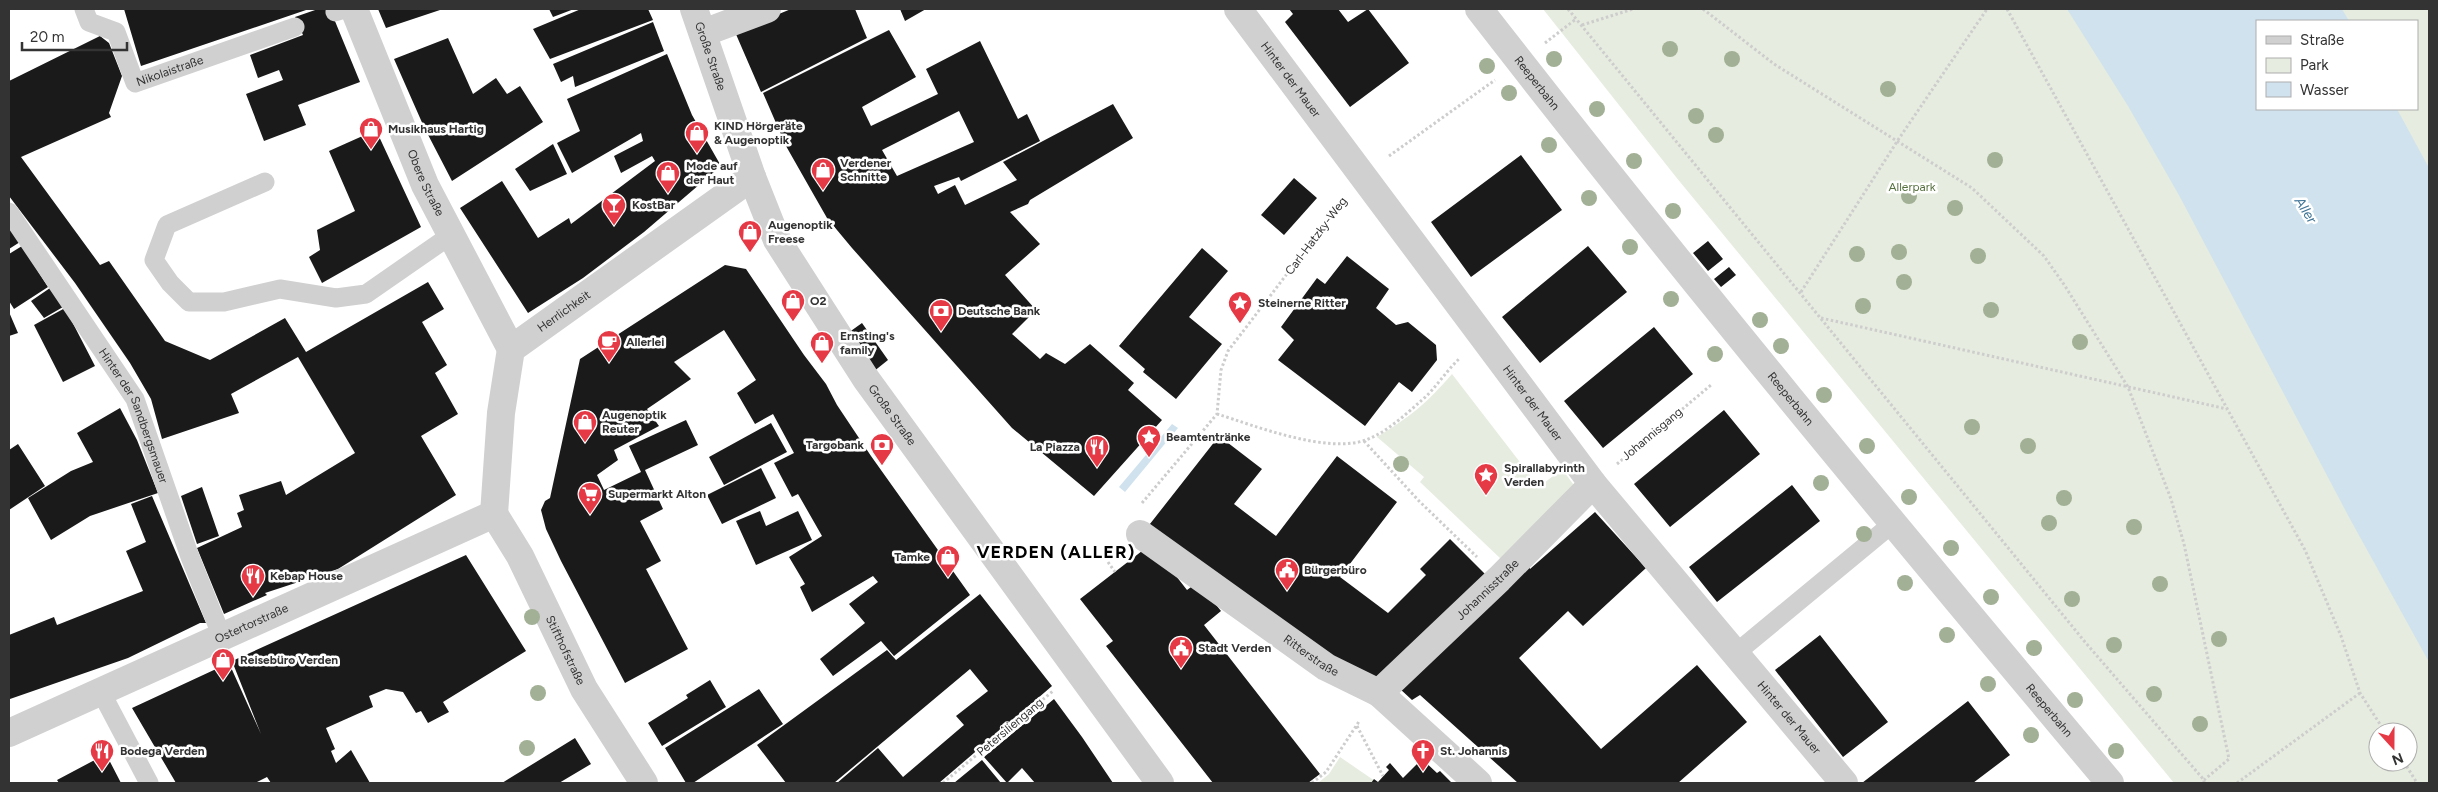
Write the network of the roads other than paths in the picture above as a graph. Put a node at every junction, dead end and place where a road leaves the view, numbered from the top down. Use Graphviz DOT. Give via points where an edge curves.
graph roads {
  1 [pos="84,9"];
  2 [pos="767,9"];
  3 [pos="1238,9"];
  4 [pos="1479,9"];
  5 [pos="345,10"];
  6 [pos="698,21"];
  7 [pos="295,27"];
  8 [pos="752,177"];
  9 [pos="265,182"];
  10 [pos="9,212"];
  11 [pos="451,235"];
  12 [pos="511,349"];
  13 [pos="1594,484"];
  14 [pos="494,514"];
  15 [pos="1139,521"];
  16 [pos="1892,524"];
  17 [pos="222,637"];
  18 [pos="1736,654"];
  19 [pos="101,692"];
  20 [pos="1379,693"];
  21 [pos="9,733"];
  22 [pos="149,783"];
  23 [pos="644,783"];
  24 [pos="1160,783"];
  25 [pos="1478,783"];
  26 [pos="1844,783"];
  27 [pos="2110,783"];
  1 -- 7 [label="lane, Nikolaistraße" via="89,22 116,32 136,84"];
  2 -- 6 [label="street"];
  3 -- 13 [label="street, Hinter der Mauer"];
  4 -- 16 [label="street, Reeperbahn" via="1644,220"];
  5 -- 11 [label="street, Obere Straße"];
  6 -- 8 [label="street, Große Straße"];
  8 -- 12 [label="street, Herrlichkeit"];
  8 -- 24 [label="street, Große Straße" via="777,240 866,379"];
  9 -- 11 [label="lane" via="167,225 154,260 189,302 224,302 280,289 336,298 366,294"];
  10 -- 17 [label="lane, Hinter der Sandbergsmauer" via="135,399 190,557"];
  11 -- 12 [label="street, Obere Straße"];
  12 -- 14 [label="street" via="500,413"];
  13 -- 18 [label="street, Hinter der Mauer"];
  13 -- 20 [label="street, Johannisstraße"];
  14 -- 17 [label="street, Ostertorstraße"];
  14 -- 23 [label="street, Stifthofstraße" via="520,556 584,689"];
  15 -- 20 [label="street, Ritterstraße" via="1326,667"];
  16 -- 18 [label="lane"];
  16 -- 27 [label="street, Reeperbahn"];
  17 -- 19 [label="street, Ostertorstraße"];
  18 -- 26 [label="street, Hinter der Mauer"];
  19 -- 21 [label="street, Ostertorstraße"];
  19 -- 22 [label="lane"];
  20 -- 25 [label="street, Ritterstraße"];
}
